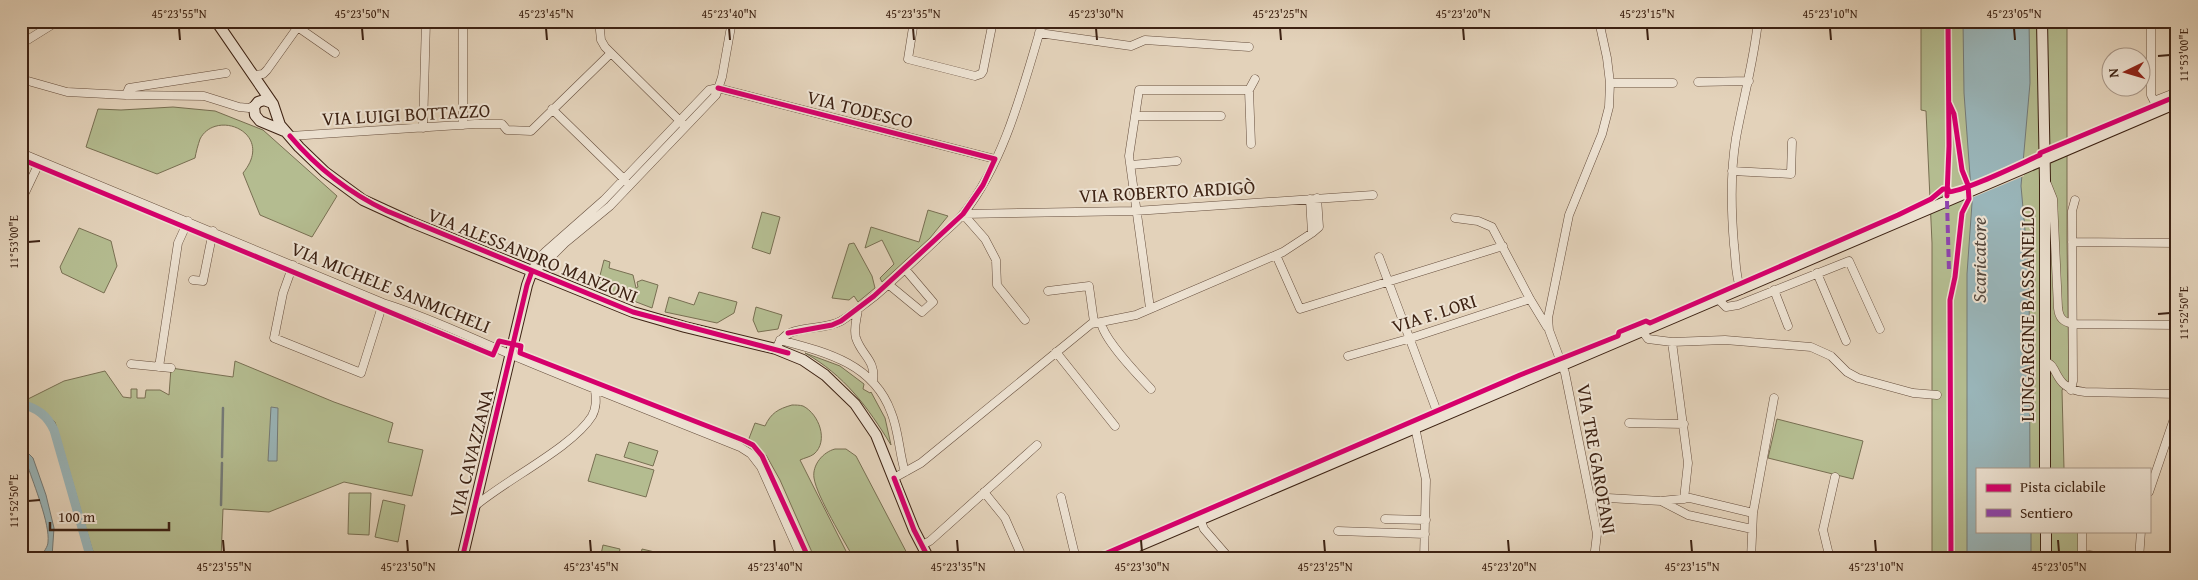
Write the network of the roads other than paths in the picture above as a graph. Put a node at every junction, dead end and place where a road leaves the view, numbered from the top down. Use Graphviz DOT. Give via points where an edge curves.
graph roads {
  1 [pos="58,21"];
  2 [pos="216,21"];
  3 [pos="289,21"];
  4 [pos="426,21"];
  5 [pos="463,21"];
  6 [pos="599,21"];
  7 [pos="732,21"];
  8 [pos="914,21"];
  9 [pos="993,21"];
  10 [pos="1042,21"];
  11 [pos="1165,21"];
  12 [pos="1599,21"];
  13 [pos="1758,21"];
  14 [pos="2042,21"];
  15 [pos="2151,21"];
  16 [pos="1192,23"];
  17 [pos="300,24"];
  18 [pos="1039,33"];
  19 [pos="21,44"];
  20 [pos="1249,47"];
  21 [pos="335,53"];
  22 [pos="611,53"];
  23 [pos="226,72"];
  24 [pos="21,79"];
  25 [pos="257,79"];
  26 [pos="1256,79"];
  27 [pos="1749,81"];
  28 [pos="1698,82"];
  29 [pos="1610,83"];
  30 [pos="1673,83"];
  31 [pos="718,88"];
  32 [pos="1248,90"];
  33 [pos="2177,92"];
  34 [pos="126,95"];
  35 [pos="2177,103"];
  36 [pos="227,104"];
  37 [pos="256,104"];
  38 [pos="274,107"];
  39 [pos="552,109"];
  40 [pos="1135,116"];
  41 [pos="1221,116"];
  42 [pos="260,120"];
  43 [pos="683,124"];
  44 [pos="463,125"];
  45 [pos="423,128"];
  46 [pos="290,136"];
  47 [pos="1792,142"];
  48 [pos="1251,144"];
  49 [pos="21,153"];
  50 [pos="995,159"];
  51 [pos="1177,160"];
  52 [pos="2044,160"];
  53 [pos="40,161"];
  54 [pos="1131,165"];
  55 [pos="1732,171"];
  56 [pos="2045,180"];
  57 [pos="627,182"];
  58 [pos="1373,195"];
  59 [pos="1314,198"];
  60 [pos="2075,200"];
  61 [pos="21,201"];
  62 [pos="1135,211"];
  63 [pos="963,214"];
  64 [pos="1455,218"];
  65 [pos="188,220"];
  66 [pos="213,231"];
  67 [pos="2072,242"];
  68 [pos="2177,243"];
  69 [pos="1503,246"];
  70 [pos="1276,255"];
  71 [pos="1379,258"];
  72 [pos="293,265"];
  73 [pos="905,269"];
  74 [pos="532,271"];
  75 [pos="1817,273"];
  76 [pos="194,280"];
  77 [pos="1387,281"];
  78 [pos="888,284"];
  79 [pos="1741,290"];
  80 [pos="1774,290"];
  81 [pos="1048,291"];
  82 [pos="1530,299"];
  83 [pos="1719,300"];
  84 [pos="383,303"];
  85 [pos="1150,308"];
  86 [pos="2058,308"];
  87 [pos="2072,308"];
  88 [pos="858,309"];
  89 [pos="1025,320"];
  90 [pos="1097,322"];
  91 [pos="2073,324"];
  92 [pos="2177,325"];
  93 [pos="1788,326"];
  94 [pos="1880,328"];
  95 [pos="1549,330"];
  96 [pos="1643,332"];
  97 [pos="1408,339"];
  98 [pos="1846,341"];
  99 [pos="1672,342"];
  100 [pos="778,344"];
  101 [pos="1056,352"];
  102 [pos="511,354"];
  103 [pos="1348,356"];
  104 [pos="2044,362"];
  105 [pos="131,364"];
  106 [pos="1563,366"];
  107 [pos="159,367"];
  108 [pos="172,368"];
  109 [pos="873,382"];
  110 [pos="1150,389"];
  111 [pos="594,390"];
  112 [pos="2071,390"];
  113 [pos="2177,394"];
  114 [pos="1937,395"];
  115 [pos="1774,398"];
  116 [pos="2177,410"];
  117 [pos="1439,417"];
  118 [pos="1629,423"];
  119 [pos="1684,424"];
  120 [pos="1115,426"];
  121 [pos="1415,427"];
  122 [pos="1037,445"];
  123 [pos="2045,468"];
  124 [pos="905,472"];
  125 [pos="1835,477"];
  126 [pos="894,478"];
  127 [pos="2150,489"];
  128 [pos="984,492"];
  129 [pos="1590,497"];
  130 [pos="1061,498"];
  131 [pos="1684,499"];
  132 [pos="1661,501"];
  133 [pos="474,507"];
  134 [pos="1753,513"];
  135 [pos="1200,519"];
  136 [pos="1385,519"];
  137 [pos="1426,520"];
  138 [pos="1752,529"];
  139 [pos="1338,531"];
  140 [pos="2046,532"];
  141 [pos="2082,532"];
  142 [pos="2141,532"];
  143 [pos="1425,534"];
  144 [pos="922,545"];
  145 [pos="2082,556"];
  146 [pos="462,559"];
  147 [pos="802,559"];
  148 [pos="929,559"];
  149 [pos="1023,559"];
  150 [pos="1076,559"];
  151 [pos="1108,559"];
  152 [pos="1230,559"];
  153 [pos="1424,559"];
  154 [pos="1594,559"];
  155 [pos="1751,559"];
  156 [pos="1830,559"];
  157 [pos="2046,559"];
  158 [pos="2117,559"];
  159 [pos="2139,559"];
  1 -- 19 [label="street"];
  2 -- 25 [label="main road, VIA ALESSANDRO MANZONI"];
  3 -- 17 [label="street"];
  4 -- 45 [label="street"];
  5 -- 44 [label="street"];
  6 -- 22 [label="street" via="601,40"];
  7 -- 31 [label="street"];
  8 -- 9 [label="street" via="908,59 975,76 983,71"];
  10 -- 18 [label="street"];
  11 -- 16 [label="street"];
  12 -- 29 [label="street"];
  13 -- 27 [label="street"];
  14 -- 52 [label="main road, LUNGARGINE BASSANELLO"];
  15 -- 33 [label="street" via="2151,96 2154,101"];
  17 -- 21 [label="street"];
  17 -- 25 [label="street"];
  18 -- 20 [label="street" via="1131,46 1145,40"];
  18 -- 50 [label="street" via="1007,134"];
  22 -- 39 [label="street, VIA LUIGI BOTTAZZO"];
  22 -- 43 [label="street"];
  23 -- 34 [label="street" via="130,88"];
  24 -- 34 [label="street, VIA ALESSANDRO MANZONI" via="68,92"];
  25 -- 37 [label="main road" via="260,95"];
  25 -- 38 [label="main road, VIA ALESSANDRO MANZONI"];
  26 -- 32 [label="street"];
  27 -- 28 [label="street"];
  27 -- 55 [label="street"];
  29 -- 30 [label="street"];
  29 -- 95 [label="street" via="1609,107 1602,134 1565,232 1549,311"];
  31 -- 43 [label="street" via="709,90"];
  31 -- 50 [label="street, VIA TODESCO"];
  32 -- 40 [label="street" via="1139,90"];
  32 -- 48 [label="street"];
  34 -- 36 [label="street, VIA ALESSANDRO MANZONI" via="204,96"];
  35 -- 52 [label="main road"];
  36 -- 37 [label="street, VIA ALESSANDRO MANZONI" via="244,108"];
  36 -- 42 [label="street, VIA ALESSANDRO MANZONI"];
  37 -- 38 [label="main road" via="264,100"];
  37 -- 42 [label="main road" via="254,113"];
  38 -- 42 [label="main road" via="272,118"];
  38 -- 46 [label="main road, VIA ALESSANDRO MANZONI" via="280,125"];
  39 -- 44 [label="street, VIA LUIGI BOTTAZZO" via="531,131 507,130 502,124"];
  39 -- 57 [label="street"];
  40 -- 41 [label="street"];
  40 -- 54 [label="street" via="1129,150"];
  42 -- 46 [label="main road, VIA ALESSANDRO MANZONI"];
  43 -- 57 [label="street"];
  44 -- 45 [label="street, VIA LUIGI BOTTAZZO"];
  45 -- 46 [label="street, VIA LUIGI BOTTAZZO"];
  46 -- 74 [label="main road, VIA ALESSANDRO MANZONI" via="325,172 363,200"];
  47 -- 55 [label="street" via="1791,174"];
  49 -- 53 [label="street, VIA MICHELE SANMICHELI"];
  50 -- 63 [label="street"];
  51 -- 54 [label="street"];
  52 -- 56 [label="main road, LUNGARGINE BASSANELLO"];
  52 -- 79 [label="main road"];
  53 -- 61 [label="street"];
  53 -- 65 [label="street, VIA MICHELE SANMICHELI"];
  54 -- 62 [label="street"];
  55 -- 79 [label="street" via="1734,235"];
  56 -- 86 [label="street" via="2053,199"];
  56 -- 104 [label="main road, LUNGARGINE BASSANELLO"];
  57 -- 74 [label="street" via="545,252"];
  58 -- 59 [label="street, VIA ROBERTO ARDIGÒ"];
  59 -- 62 [label="street, VIA ROBERTO ARDIGÒ"];
  59 -- 70 [label="street" via="1312,233"];
  60 -- 67 [label="street"];
  62 -- 63 [label="street, VIA ROBERTO ARDIGÒ"];
  62 -- 85 [label="street"];
  63 -- 73 [label="street"];
  63 -- 89 [label="street" via="985,239 996,260 997,285"];
  64 -- 69 [label="street" via="1478,221 1492,228"];
  65 -- 66 [label="street, VIA MICHELE SANMICHELI"];
  65 -- 107 [label="street" via="178,243"];
  66 -- 72 [label="street, VIA MICHELE SANMICHELI"];
  66 -- 76 [label="street" via="202,281"];
  67 -- 68 [label="street"];
  67 -- 87 [label="street"];
  69 -- 77 [label="street"];
  69 -- 82 [label="street"];
  70 -- 77 [label="street" via="1300,309"];
  70 -- 85 [label="street"];
  71 -- 77 [label="street"];
  72 -- 84 [label="street, VIA MICHELE SANMICHELI"];
  72 -- 84 [label="street" via="283,293 274,338 360,373"];
  73 -- 78 [label="street"];
  73 -- 78 [label="street" via="932,302 922,312"];
  74 -- 100 [label="main road, VIA ALESSANDRO MANZONI" via="651,318"];
  74 -- 102 [label="main road, VIA CAVAZZANA"];
  75 -- 80 [label="street"];
  75 -- 94 [label="street" via="1849,260"];
  75 -- 98 [label="street"];
  77 -- 97 [label="street"];
  78 -- 88 [label="street"];
  79 -- 83 [label="main road"];
  80 -- 83 [label="street" via="1738,305 1726,306"];
  80 -- 93 [label="street"];
  81 -- 90 [label="street" via="1089,286"];
  82 -- 95 [label="street"];
  82 -- 97 [label="street, VIA F. LORI"];
  83 -- 96 [label="main road"];
  84 -- 102 [label="street, VIA MICHELE SANMICHELI" via="410,311"];
  85 -- 90 [label="street" via="1126,318"];
  86 -- 87 [label="street"];
  86 -- 91 [label="street" via="2064,322"];
  87 -- 91 [label="street"];
  88 -- 100 [label="street" via="832,325 788,333"];
  88 -- 109 [label="street" via="855,332 874,367"];
  90 -- 101 [label="street"];
  90 -- 110 [label="street"];
  91 -- 92 [label="street"];
  91 -- 112 [label="street"];
  95 -- 106 [label="street, VIA TRE GAROFANI"];
  96 -- 99 [label="street" via="1648,339"];
  96 -- 106 [label="main road"];
  97 -- 103 [label="street, VIA F. LORI"];
  97 -- 117 [label="street"];
  99 -- 114 [label="street" via="1725,340 1812,347 1831,356 1858,378 1913,393"];
  99 -- 119 [label="street"];
  100 -- 109 [label="street, VIA ALESSANDRO MANZONI" via="832,354 851,363"];
  100 -- 126 [label="main road, VIA ALESSANDRO MANZONI" via="825,374 855,404 876,435"];
  101 -- 120 [label="street"];
  101 -- 124 [label="street" via="921,463"];
  102 -- 111 [label="street, VIA MICHELE SANMICHELI"];
  102 -- 133 [label="main road, VIA CAVAZZANA"];
  104 -- 112 [label="street" via="2053,366 2061,383"];
  104 -- 123 [label="main road, LUNGARGINE BASSANELLO"];
  105 -- 107 [label="street"];
  106 -- 117 [label="main road"];
  106 -- 129 [label="street, VIA TRE GAROFANI"];
  107 -- 108 [label="street"];
  109 -- 124 [label="street, VIA ALESSANDRO MANZONI" via="891,412"];
  111 -- 133 [label="street" via="595,407 586,424"];
  111 -- 147 [label="street, VIA MICHELE SANMICHELI" via="751,454 761,467"];
  112 -- 113 [label="street"];
  115 -- 134 [label="street"];
  116 -- 127 [label="street"];
  117 -- 121 [label="main road"];
  118 -- 119 [label="street"];
  119 -- 131 [label="street" via="1688,463"];
  121 -- 135 [label="main road"];
  121 -- 137 [label="street" via="1426,480"];
  122 -- 128 [label="street"];
  124 -- 126 [label="street"];
  125 -- 156 [label="street" via="1823,530"];
  126 -- 144 [label="main road, VIA ALESSANDRO MANZONI"];
  128 -- 144 [label="street"];
  128 -- 149 [label="street" via="1005,518"];
  129 -- 132 [label="street"];
  129 -- 154 [label="street, VIA TRE GAROFANI" via="1597,534"];
  130 -- 150 [label="street"];
  131 -- 132 [label="street"];
  131 -- 134 [label="street"];
  132 -- 138 [label="street" via="1688,515"];
  133 -- 146 [label="main road, VIA CAVAZZANA"];
  134 -- 138 [label="street"];
  135 -- 151 [label="main road"];
  135 -- 152 [label="street" via="1204,529"];
  136 -- 137 [label="street"];
  137 -- 143 [label="street"];
  138 -- 155 [label="street"];
  139 -- 143 [label="street"];
  140 -- 157 [label="main road"];
  141 -- 145 [label="street"];
  142 -- 159 [label="street"];
  143 -- 153 [label="street"];
  144 -- 148 [label="main road, VIA ALESSANDRO MANZONI"];
  145 -- 158 [label="street"];
}
